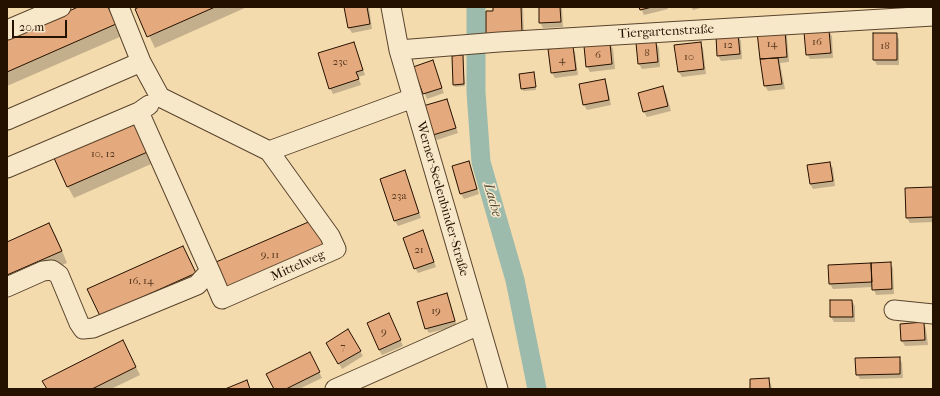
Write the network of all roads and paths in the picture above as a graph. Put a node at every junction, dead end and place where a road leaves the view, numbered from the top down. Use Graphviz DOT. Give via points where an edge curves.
graph roads {
  1 [pos="61,7"];
  2 [pos="119,7"];
  3 [pos="391,7"];
  4 [pos="933,16"];
  5 [pos="7,30"];
  6 [pos="399,50"];
  7 [pos="142,62"];
  8 [pos="160,98"];
  9 [pos="413,98"];
  10 [pos="139,112"];
  11 [pos="7,120"];
  12 [pos="269,151"];
  13 [pos="7,168"];
  14 [pos="210,271"];
  15 [pos="7,287"];
  16 [pos="894,310"];
  17 [pos="933,314"];
  18 [pos="479,325"];
  19 [pos="335,389"];
  20 [pos="498,389"];
  1 -- 5 [label="street"];
  2 -- 7 [label="street"];
  3 -- 6 [label="street, Werner-Seelenbinder-Straße"];
  4 -- 6 [label="street, Tiergartenstraße"];
  6 -- 9 [label="street, Werner-Seelenbinder-Straße"];
  7 -- 8 [label="street"];
  7 -- 11 [label="street"];
  8 -- 10 [label="street"];
  8 -- 12 [label="street, Mittelweg"];
  9 -- 12 [label="street"];
  9 -- 18 [label="street, Werner-Seelenbinder-Straße"];
  10 -- 13 [label="street"];
  10 -- 14 [label="street, Mittelweg"];
  12 -- 14 [label="street, Mittelweg" via="330,236 336,249 222,299"];
  14 -- 15 [label="street" via="197,285 93,328 83,329 59,275 52,270 43,271"];
  16 -- 17 [label="street"];
  18 -- 19 [label="street"];
  18 -- 20 [label="street, Werner-Seelenbinder-Straße"];
}
